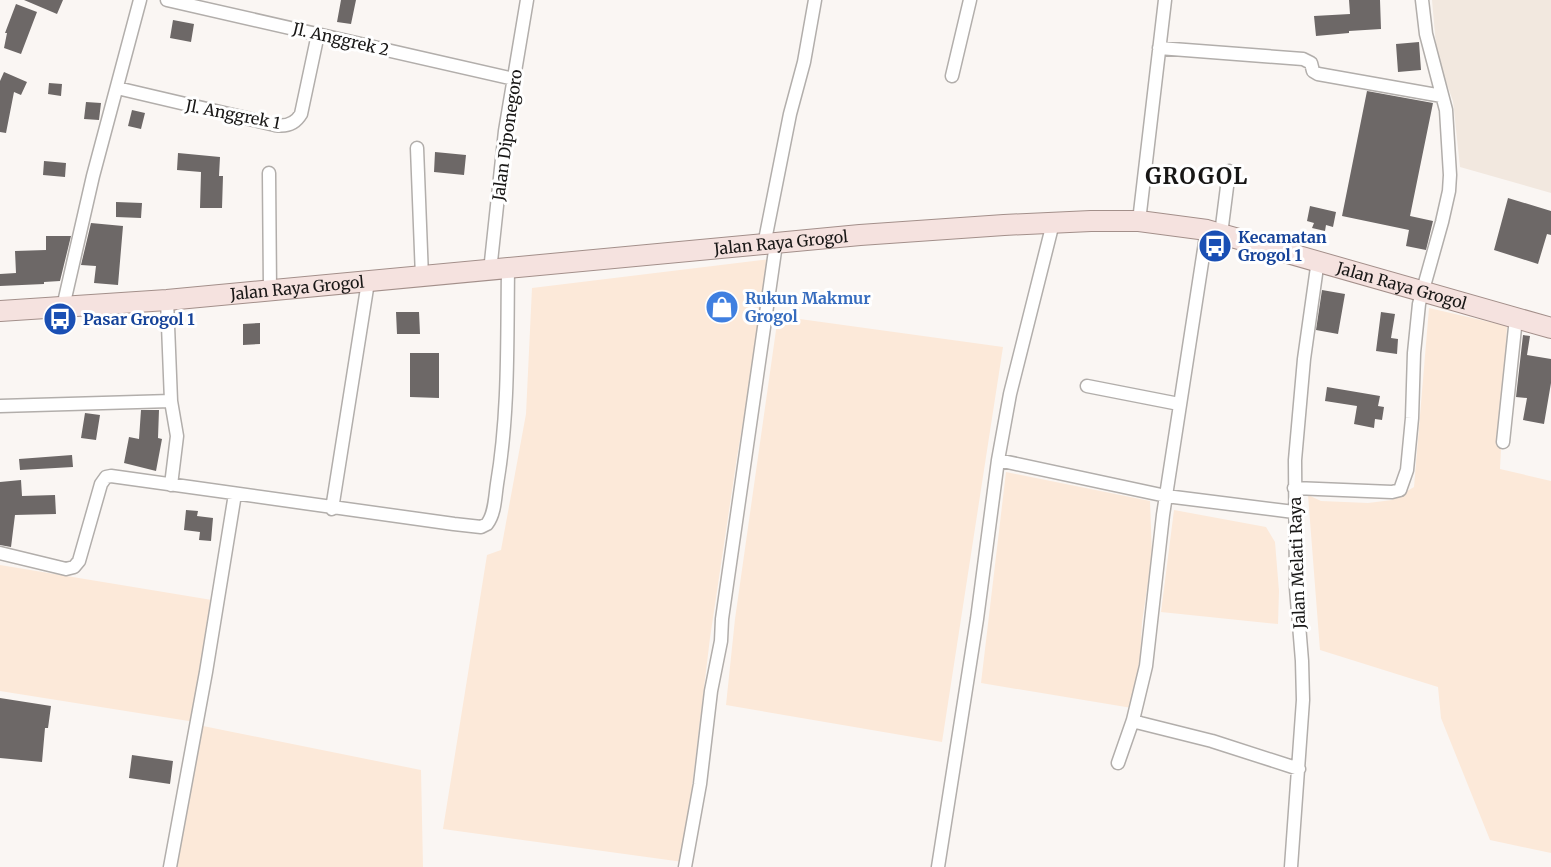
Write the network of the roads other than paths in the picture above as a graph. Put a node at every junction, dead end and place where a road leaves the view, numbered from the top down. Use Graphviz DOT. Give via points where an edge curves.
graph roads {
  1 [pos="140,0"];
  2 [pos="167,0"];
  3 [pos="527,0"];
  4 [pos="815,0"];
  5 [pos="970,0"];
  6 [pos="1165,0"];
  7 [pos="1422,0"];
  8 [pos="318,34"];
  9 [pos="1160,48"];
  10 [pos="952,76"];
  11 [pos="514,79"];
  12 [pos="117,88"];
  13 [pos="1442,96"];
  14 [pos="417,148"];
  15 [pos="1229,171"];
  16 [pos="269,173"];
  17 [pos="1139,221"];
  18 [pos="1053,223"];
  19 [pos="1214,232"];
  20 [pos="770,244"];
  21 [pos="1318,260"];
  22 [pos="499,270"];
  23 [pos="422,277"];
  24 [pos="368,282"];
  25 [pos="270,290"];
  26 [pos="1423,290"];
  27 [pos="167,300"];
  28 [pos="63,307"];
  29 [pos="0,311"];
  30 [pos="1516,318"];
  31 [pos="1551,328"];
  32 [pos="1087,386"];
  33 [pos="171,401"];
  34 [pos="1179,404"];
  35 [pos="0,406"];
  36 [pos="1503,442"];
  37 [pos="998,460"];
  38 [pos="171,485"];
  39 [pos="1294,488"];
  40 [pos="235,494"];
  41 [pos="1166,496"];
  42 [pos="332,509"];
  43 [pos="1294,512"];
  44 [pos="0,553"];
  45 [pos="1133,720"];
  46 [pos="1118,764"];
  47 [pos="1299,769"];
  48 [pos="170,867"];
  49 [pos="685,867"];
  50 [pos="938,867"];
  51 [pos="1291,867"];
  1 -- 12 [label="street"];
  2 -- 8 [label="street, Jl. Anggrek 2"];
  3 -- 11 [label="street, Jalan Diponegoro"];
  4 -- 20 [label="street" via="790,114"];
  5 -- 10 [label="street"];
  6 -- 9 [label="street"];
  7 -- 13 [label="street" via="1426,34"];
  8 -- 11 [label="street, Jl. Anggrek 2"];
  8 -- 12 [label="street, Jl. Anggrek 1" via="301,114 286,125"];
  9 -- 13 [label="street" via="1303,59 1318,74"];
  9 -- 17 [label="street"];
  11 -- 22 [label="street, Jalan Diponegoro" via="501,163"];
  12 -- 28 [label="street"];
  13 -- 26 [label="street" via="1447,118 1449,191"];
  14 -- 23 [label="street"];
  15 -- 19 [label="street"];
  16 -- 25 [label="street"];
  17 -- 18 [label="main road, Jalan Raya Grogol"];
  17 -- 19 [label="main road, Jalan Raya Grogol"];
  18 -- 20 [label="main road, Jalan Raya Grogol"];
  18 -- 37 [label="street" via="1010,394"];
  19 -- 21 [label="main road, Jalan Raya Grogol"];
  19 -- 34 [label="street"];
  20 -- 22 [label="main road, Jalan Raya Grogol"];
  20 -- 49 [label="street" via="721,640"];
  21 -- 26 [label="main road, Jalan Raya Grogol"];
  21 -- 39 [label="street, Jalan Melati Raya" via="1303,370"];
  22 -- 23 [label="main road, Jalan Raya Grogol"];
  22 -- 42 [label="street, Jalan Diponegoro" via="507,387 502,454 490,520 481,527"];
  23 -- 24 [label="main road, Jalan Raya Grogol"];
  24 -- 25 [label="main road, Jalan Raya Grogol"];
  24 -- 42 [label="street"];
  25 -- 27 [label="main road, Jalan Raya Grogol"];
  26 -- 30 [label="main road, Jalan Raya Grogol"];
  26 -- 39 [label="street" via="1414,353 1407,470 1400,490"];
  27 -- 28 [label="main road, Jalan Raya Grogol"];
  27 -- 33 [label="street"];
  28 -- 29 [label="main road, Jalan Raya Grogol"];
  30 -- 31 [label="main road, Jalan Raya Grogol"];
  30 -- 36 [label="street"];
  32 -- 34 [label="street"];
  33 -- 35 [label="street"];
  33 -- 38 [label="street" via="177,436"];
  34 -- 41 [label="street"];
  37 -- 41 [label="street"];
  37 -- 50 [label="street"];
  38 -- 40 [label="street, Jalan Diponegoro"];
  38 -- 44 [label="street, Jalan Diponegoro" via="106,477 74,567 66,569"];
  39 -- 43 [label="street, Jalan Melati Raya"];
  40 -- 42 [label="street, Jalan Diponegoro"];
  40 -- 48 [label="street"];
  41 -- 43 [label="street"];
  41 -- 45 [label="street" via="1146,666"];
  43 -- 47 [label="street, Jalan Melati Raya" via="1303,690"];
  45 -- 46 [label="street"];
  45 -- 47 [label="street"];
  47 -- 51 [label="street, Jalan Melati Raya"];
}
